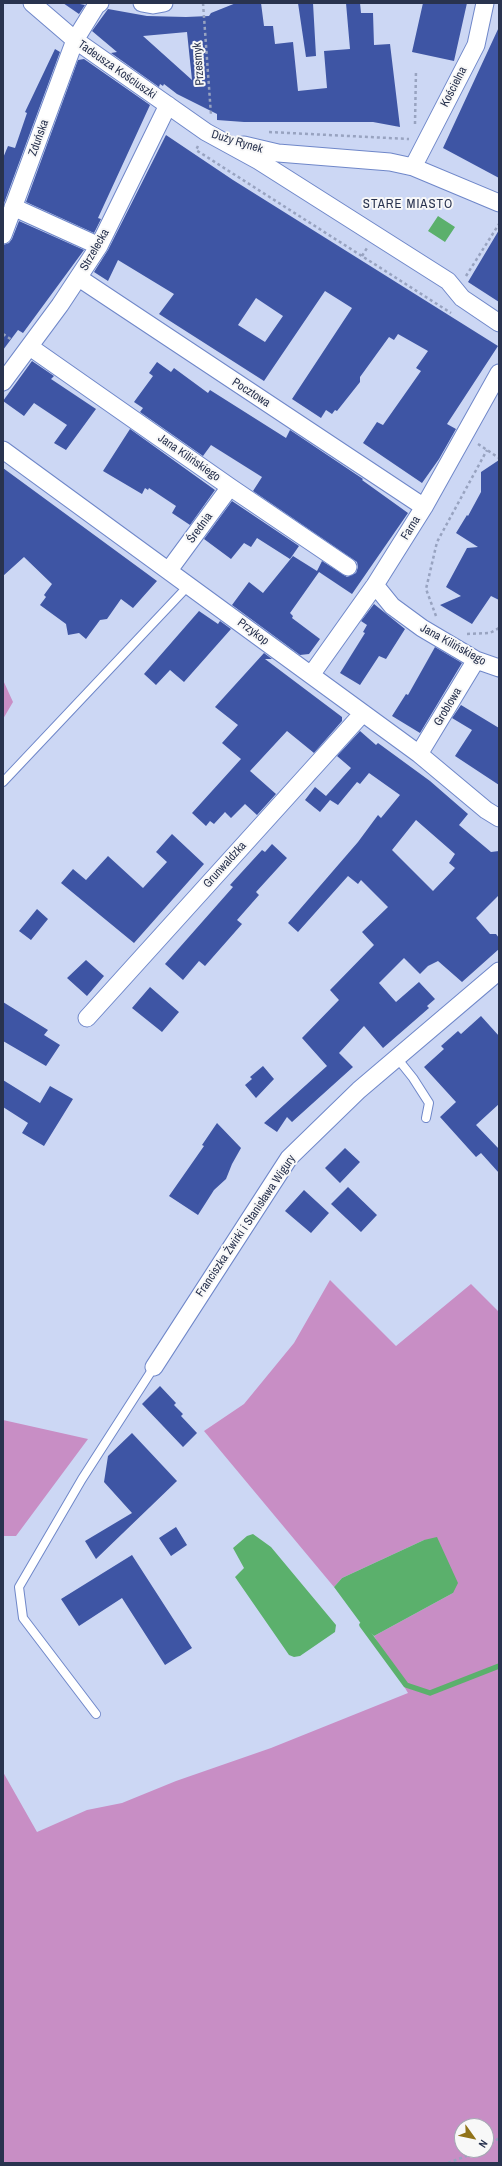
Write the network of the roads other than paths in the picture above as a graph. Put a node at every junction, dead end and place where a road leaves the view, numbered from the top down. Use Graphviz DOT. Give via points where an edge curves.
graph roads {
  1 [pos="32,3"];
  2 [pos="100,3"];
  3 [pos="142,3"];
  4 [pos="164,3"];
  5 [pos="490,5"];
  6 [pos="75,40"];
  7 [pos="168,105"];
  8 [pos="206,132"];
  9 [pos="413,167"];
  10 [pos="499,203"];
  11 [pos="13,208"];
  12 [pos="3,235"];
  13 [pos="99,246"];
  14 [pos="79,278"];
  15 [pos="499,322"];
  16 [pos="30,347"];
  17 [pos="499,373"];
  18 [pos="3,382"];
  19 [pos="3,450"];
  20 [pos="230,487"];
  21 [pos="424,507"];
  22 [pos="348,567"];
  23 [pos="169,570"];
  24 [pos="189,584"];
  25 [pos="375,585"];
  26 [pos="476,660"];
  27 [pos="499,668"];
  28 [pos="311,675"];
  29 [pos="363,713"];
  30 [pos="419,754"];
  31 [pos="3,782"];
  32 [pos="499,818"];
  33 [pos="499,972"];
  34 [pos="87,1018"];
  35 [pos="397,1058"];
  36 [pos="426,1118"];
  37 [pos="154,1367"];
  38 [pos="96,1714"];
  1 -- 6 [label="street, Tadeusza Kościuszki"];
  2 -- 6 [label="street, Zduńska"];
  3 -- 4 [label="street"];
  5 -- 9 [label="street, Kościelna" via="476,45"];
  6 -- 7 [label="street, Tadeusza Kościuszki"];
  6 -- 11 [label="street, Zduńska"];
  7 -- 8 [label="street, Tadeusza Kościuszki"];
  7 -- 13 [label="street, Strzelecka"];
  8 -- 9 [label="street, Duży Rynek" via="263,151 380,160"];
  8 -- 15 [label="street, Duży Rynek" via="259,161 451,283 462,298"];
  9 -- 10 [label="street, Duży Rynek"];
  11 -- 12 [label="street, Zduńska"];
  11 -- 13 [label="street"];
  13 -- 14 [label="street, Strzelecka"];
  14 -- 16 [label="street, Strzelecka"];
  14 -- 21 [label="street, Pocztowa"];
  16 -- 18 [label="street, Strzelecka"];
  16 -- 20 [label="street, Jana Kilińskiego"];
  17 -- 21 [label="street, Farna"];
  19 -- 23 [label="street, Przykop"];
  20 -- 22 [label="street, Jana Kilińskiego"];
  20 -- 23 [label="street, Średnia"];
  21 -- 25 [label="street, Farna"];
  23 -- 24 [label="street, Przykop"];
  24 -- 28 [label="street, Przykop"];
  24 -- 31 [label="lane"];
  25 -- 26 [label="street, Jana Kilińskiego" via="392,606 422,628"];
  25 -- 28 [label="street, Farna"];
  26 -- 27 [label="street, Jana Kilińskiego"];
  26 -- 30 [label="street, Groblowa"];
  28 -- 29 [label="street, Przykop"];
  29 -- 30 [label="street, Przykop"];
  29 -- 34 [label="street, Grunwaldzka"];
  30 -- 32 [label="street, Przykop"];
  33 -- 35 [label="street, Franciszka Żwirki i Stanisława Wigury"];
  35 -- 36 [label="lane" via="429,1104"];
  35 -- 37 [label="street, Franciszka Żwirki i Stanisława Wigury" via="358,1090 289,1158"];
  37 -- 38 [label="lane" via="82,1479 19,1587 23,1618"];
}
